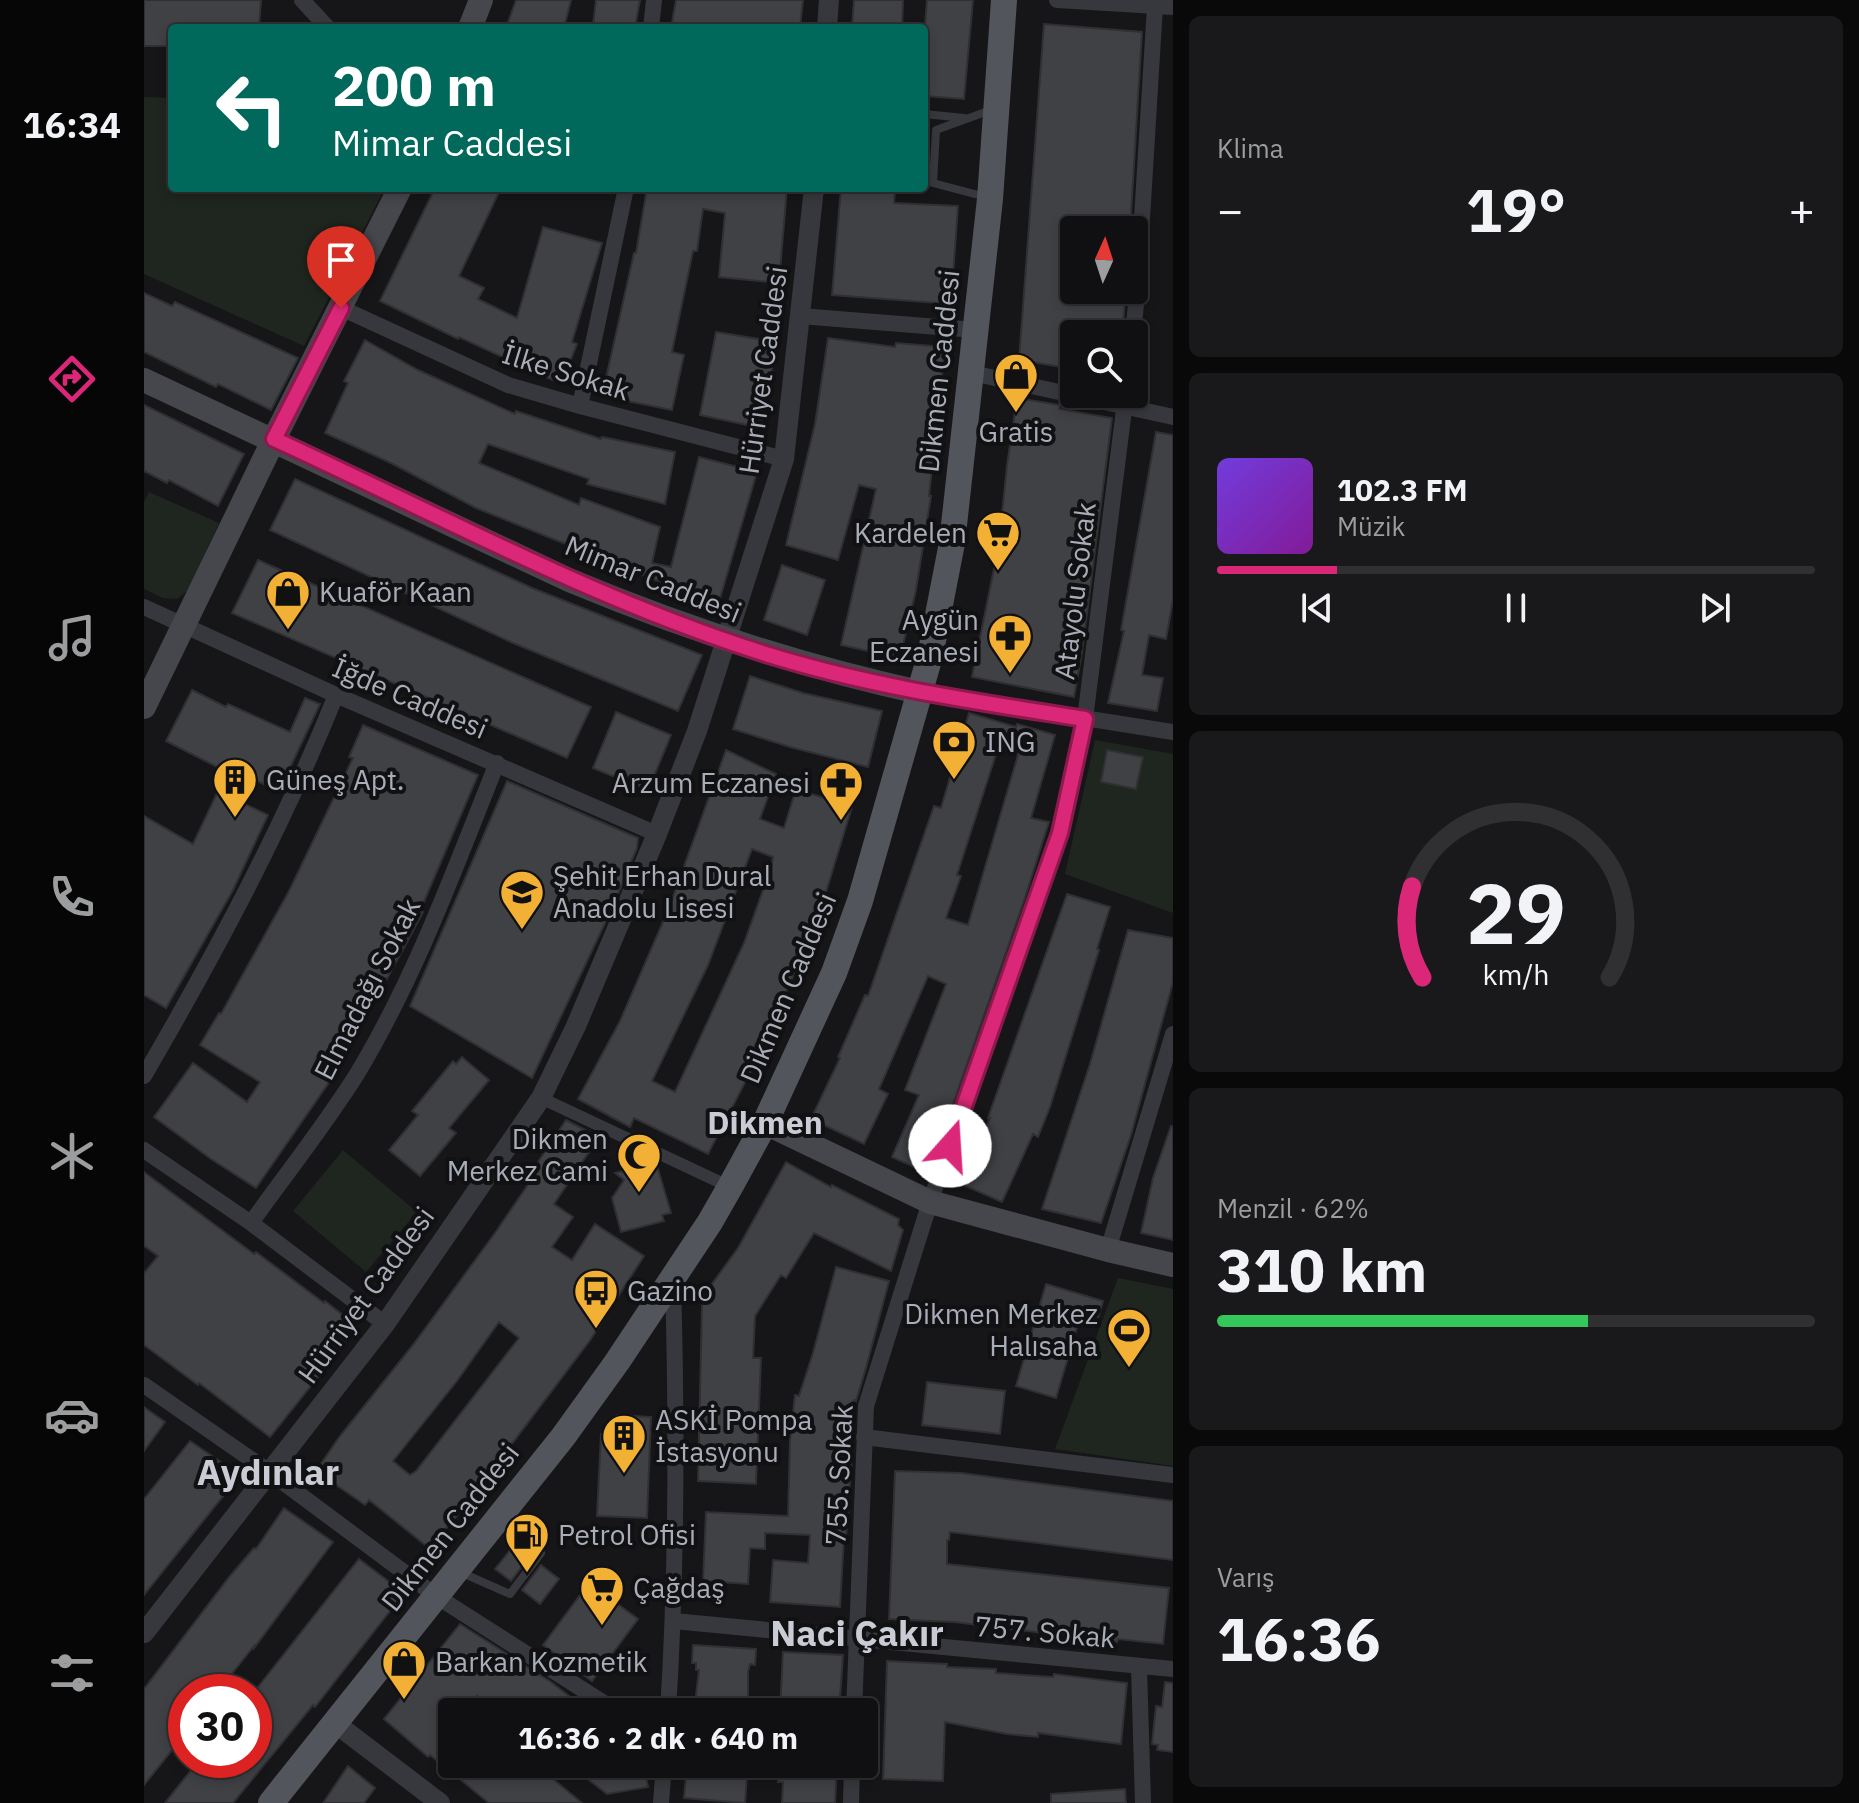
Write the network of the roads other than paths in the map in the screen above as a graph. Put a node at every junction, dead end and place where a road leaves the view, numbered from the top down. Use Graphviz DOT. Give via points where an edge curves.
graph roads {
  1 [pos="302,0"];
  2 [pos="481,0"];
  3 [pos="654,0"];
  4 [pos="829,0"];
  5 [pos="1004,0"];
  6 [pos="1057,0"];
  7 [pos="1155,6"];
  8 [pos="1173,7"];
  9 [pos="324,24"];
  10 [pos="472,24"];
  11 [pos="651,24"];
  12 [pos="827,24"];
  13 [pos="996,108"];
  14 [pos="928,114"];
  15 [pos="968,118"];
  16 [pos="398,192"];
  17 [pos="625,192"];
  18 [pos="814,192"];
  19 [pos="990,199"];
  20 [pos="341,308"];
  21 [pos="800,316"];
  22 [pos="1134,320"];
  23 [pos="976,330"];
  24 [pos="972,373"];
  25 [pos="144,380"];
  26 [pos="1060,389"];
  27 [pos="580,406"];
  28 [pos="1124,408"];
  29 [pos="1148,408"];
  30 [pos="1173,417"];
  31 [pos="274,439"];
  32 [pos="784,459"];
  33 [pos="144,607"];
  34 [pos="184,626"];
  35 [pos="725,640"];
  36 [pos="919,692"];
  37 [pos="336,695"];
  38 [pos="144,707"];
  39 [pos="1085,719"];
  40 [pos="1173,732"];
  41 [pos="497,763"];
  42 [pos="657,834"];
  43 [pos="1173,1034"];
  44 [pos="144,1076"];
  45 [pos="541,1098"];
  46 [pos="765,1123"];
  47 [pos="144,1150"];
  48 [pos="730,1187"];
  49 [pos="930,1202"];
  50 [pos="251,1223"];
  51 [pos="1108,1250"];
  52 [pos="1173,1265"];
  53 [pos="673,1279"];
  54 [pos="385,1324"];
  55 [pos="144,1385"];
  56 [pos="864,1437"];
  57 [pos="268,1471"];
  58 [pos="1173,1475"];
  59 [pos="507,1504"];
  60 [pos="456,1570"];
  61 [pos="436,1596"];
  62 [pos="674,1621"];
  63 [pos="144,1633"];
  64 [pos="857,1640"];
  65 [pos="1139,1667"];
  66 [pos="1173,1669"];
  67 [pos="596,1698"];
  68 [pos="669,1698"];
  69 [pos="855,1698"];
  70 [pos="335,1723"];
  71 [pos="663,1778"];
  72 [pos="852,1778"];
  73 [pos="271,1803"];
  74 [pos="440,1803"];
  75 [pos="661,1803"];
  76 [pos="851,1803"];
  77 [pos="1143,1803"];
  1 -- 9 [label="street"];
  2 -- 10 [label="main road"];
  3 -- 11 [label="street"];
  4 -- 12 [label="street"];
  5 -- 13 [label="main road, Dikmen Caddesi"];
  6 -- 7 [label="street"];
  7 -- 8 [label="street"];
  7 -- 22 [label="street"];
  13 -- 15 [label="lane"];
  13 -- 19 [label="main road, Dikmen Caddesi"];
  14 -- 15 [label="lane"];
  15 -- 19 [label="lane" via="936,130 933,183"];
  16 -- 20 [label="main road"];
  17 -- 27 [label="street"];
  18 -- 21 [label="street, Hürriyet Caddesi"];
  19 -- 23 [label="main road, Dikmen Caddesi"];
  20 -- 27 [label="street, İlke Sokak" via="508,385"];
  20 -- 31 [label="main road"];
  21 -- 23 [label="street"];
  21 -- 32 [label="street, Hürriyet Caddesi"];
  23 -- 24 [label="main road, Dikmen Caddesi"];
  24 -- 26 [label="street"];
  24 -- 36 [label="main road, Dikmen Caddesi" via="952,543"];
  25 -- 31 [label="main road, Mimar Caddesi"];
  27 -- 32 [label="street, İlke Sokak"];
  28 -- 39 [label="street, Atayolu Sokak"];
  29 -- 30 [label="street"];
  31 -- 34 [label="main road"];
  31 -- 35 [label="main road, Mimar Caddesi" via="569,580"];
  32 -- 35 [label="street, Hürriyet Caddesi"];
  33 -- 34 [label="street, İğde Caddesi"];
  34 -- 37 [label="street, İğde Caddesi"];
  34 -- 38 [label="main road"];
  35 -- 36 [label="main road, Mimar Caddesi"];
  35 -- 42 [label="street, Hürriyet Caddesi"];
  36 -- 39 [label="street, Mimar Caddesi"];
  36 -- 46 [label="main road, Dikmen Caddesi" via="860,901 834,973"];
  37 -- 41 [label="street, İğde Caddesi"];
  37 -- 44 [label="street" via="288,810"];
  39 -- 40 [label="street, Mimar Caddesi"];
  39 -- 49 [label="street, Atayolu Sokak" via="1060,833"];
  41 -- 42 [label="street, İğde Caddesi"];
  41 -- 50 [label="street, Elmadağı Sokak" via="427,935 369,1052"];
  42 -- 45 [label="street, Hürriyet Caddesi"];
  43 -- 51 [label="street"];
  45 -- 48 [label="street"];
  45 -- 54 [label="street, Hürriyet Caddesi"];
  46 -- 48 [label="main road, Dikmen Caddesi"];
  46 -- 49 [label="main road"];
  47 -- 50 [label="street"];
  48 -- 53 [label="main road, Dikmen Caddesi"];
  49 -- 51 [label="main road"];
  49 -- 56 [label="street, 755. Sokak" via="866,1406"];
  50 -- 54 [label="street"];
  51 -- 52 [label="main road"];
  53 -- 59 [label="main road, Dikmen Caddesi" via="563,1437"];
  53 -- 62 [label="street"];
  54 -- 57 [label="street, Hürriyet Caddesi"];
  55 -- 57 [label="street"];
  56 -- 58 [label="street"];
  56 -- 64 [label="street, 755. Sokak"];
  57 -- 61 [label="street"];
  57 -- 63 [label="street, Hürriyet Caddesi"];
  59 -- 60 [label="main road, Dikmen Caddesi"];
  59 -- 60 [label="lane" via="541,1553 510,1594"];
  60 -- 61 [label="main road, Dikmen Caddesi"];
  61 -- 67 [label="street"];
  61 -- 70 [label="main road, Dikmen Caddesi"];
  62 -- 64 [label="street, 757. Sokak"];
  62 -- 68 [label="street"];
  64 -- 65 [label="street, 757. Sokak"];
  64 -- 69 [label="street, 755. Sokak"];
  65 -- 66 [label="street, 757. Sokak"];
  65 -- 77 [label="street"];
  70 -- 73 [label="main road, Dikmen Caddesi"];
  70 -- 74 [label="street"];
  71 -- 75 [label="street"];
  72 -- 76 [label="street"];
}
